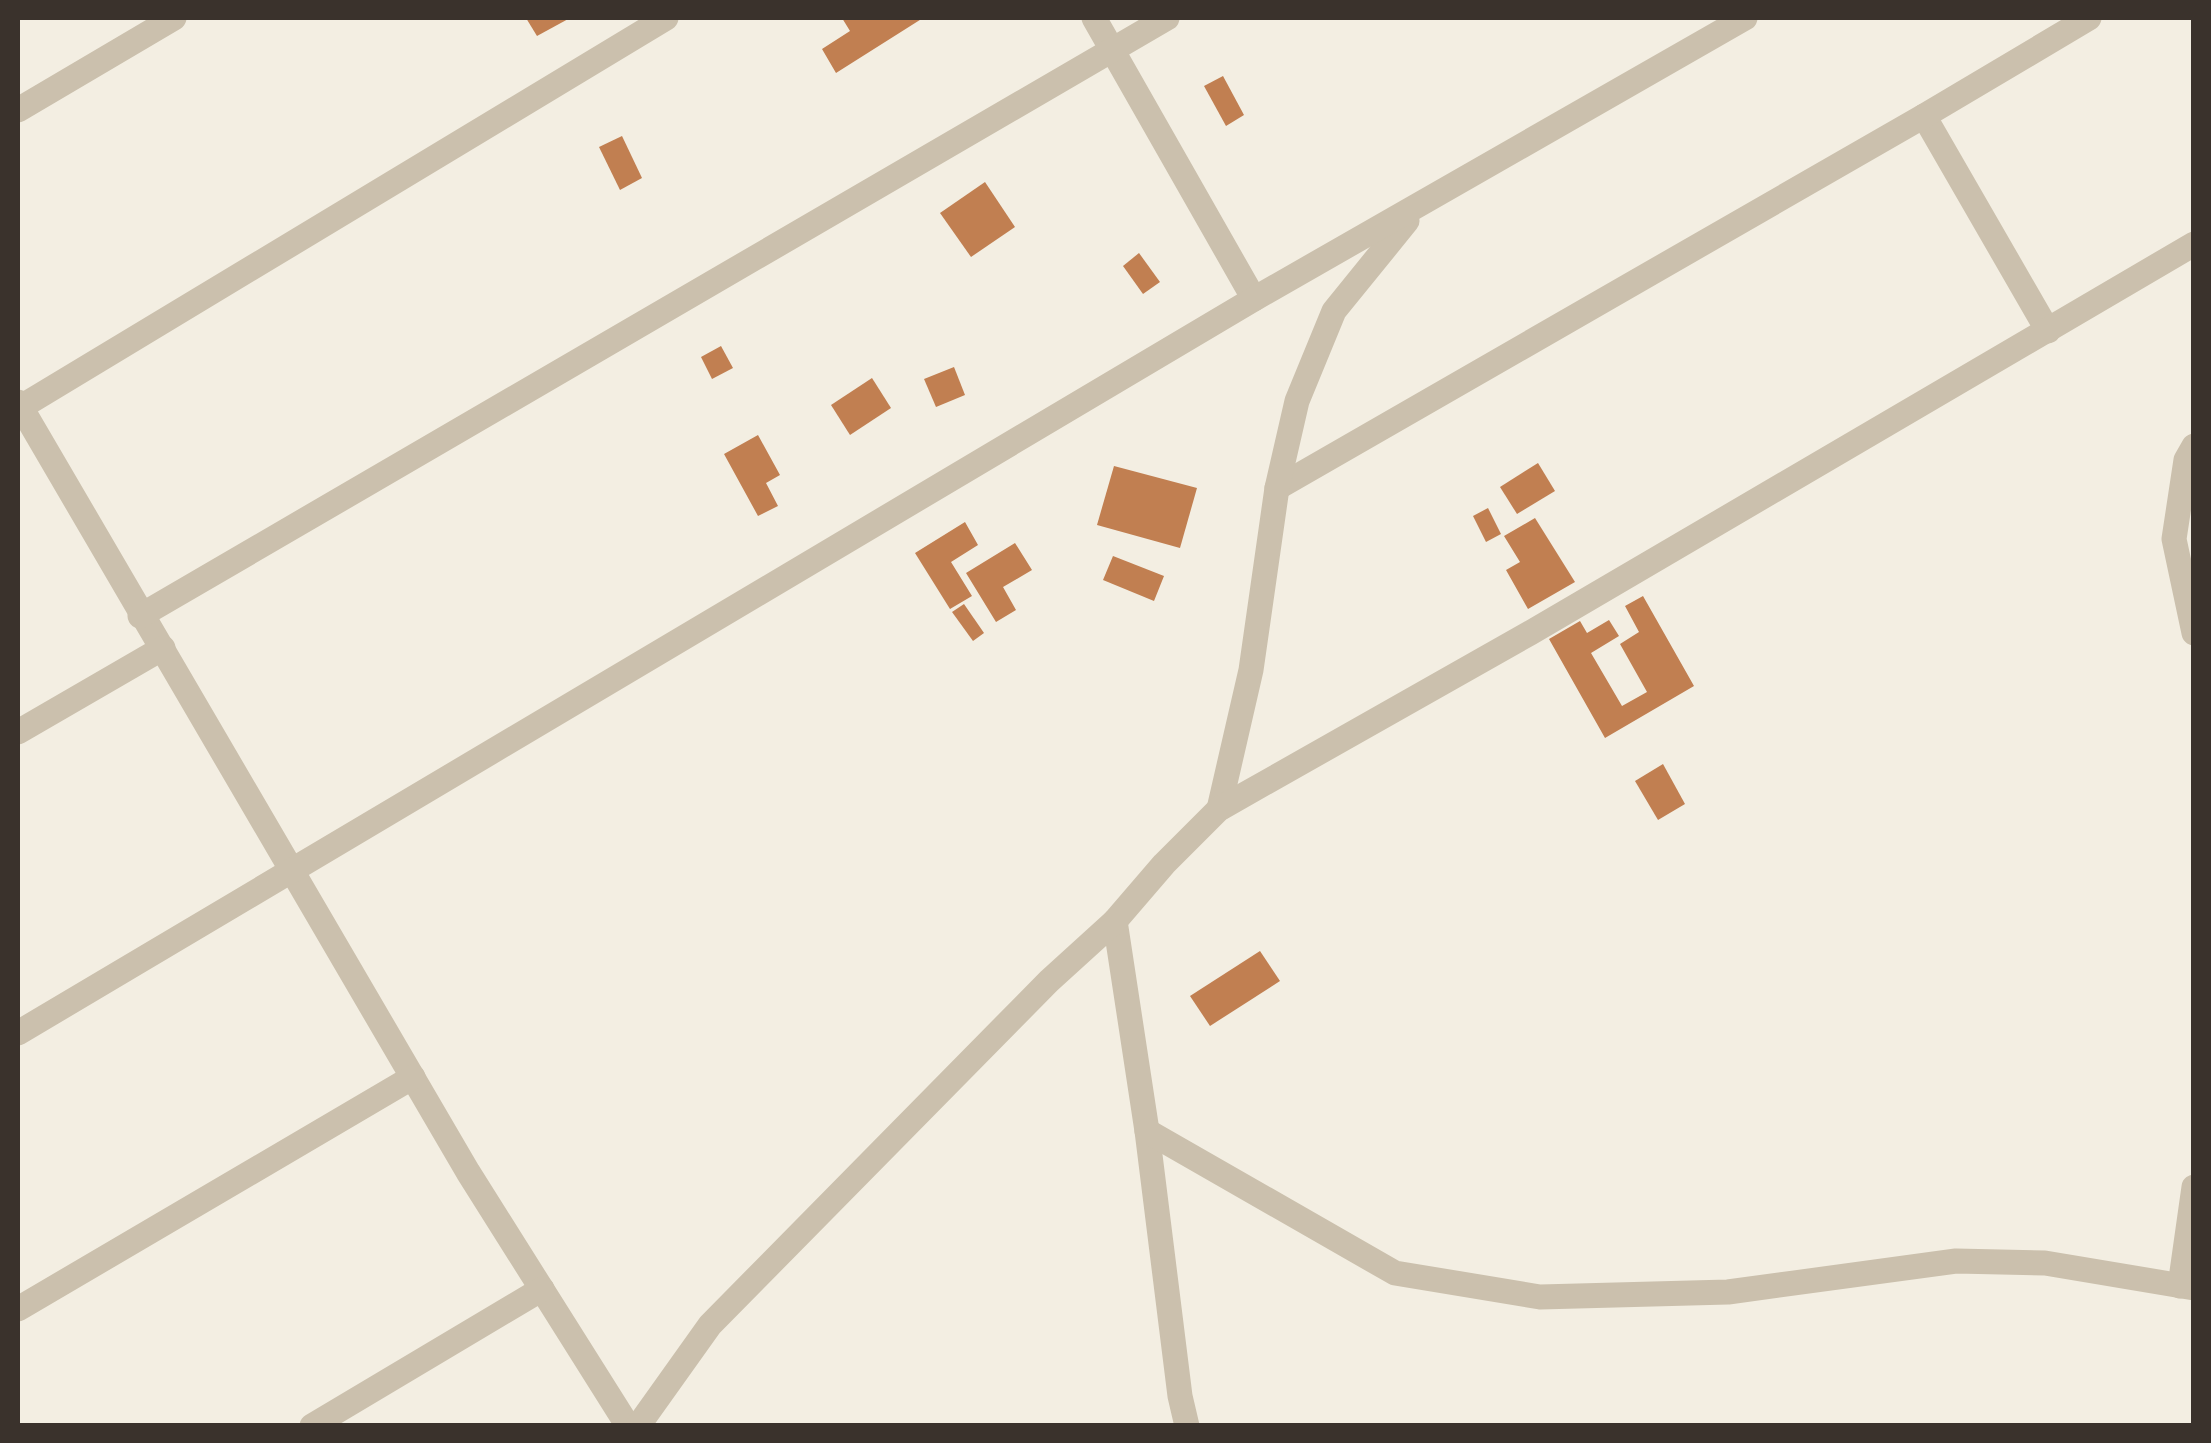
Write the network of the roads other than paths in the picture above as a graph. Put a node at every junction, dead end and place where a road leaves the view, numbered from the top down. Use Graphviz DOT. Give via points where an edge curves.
graph roads {
  1 [pos="174,18"];
  2 [pos="666,18"];
  3 [pos="1094,18"];
  4 [pos="1168,18"];
  5 [pos="1744,18"];
  6 [pos="2089,18"];
  7 [pos="1112,49"];
  8 [pos="18,110"];
  9 [pos="1924,116"];
  10 [pos="1416,209"];
  11 [pos="2194,244"];
  12 [pos="1254,300"];
  13 [pos="2048,332"];
  14 [pos="19,404"];
  15 [pos="27,438"];
  16 [pos="2194,446"];
  17 [pos="1277,488"];
  18 [pos="140,616"];
  19 [pos="2194,633"];
  20 [pos="163,648"];
  21 [pos="18,732"];
  22 [pos="1219,809"];
  23 [pos="294,869"];
  24 [pos="1115,920"];
  25 [pos="18,1033"];
  26 [pos="413,1077"];
  27 [pos="1147,1131"];
  28 [pos="2194,1187"];
  29 [pos="2187,1287"];
  30 [pos="542,1290"];
  31 [pos="18,1310"];
  32 [pos="1180,1396"];
  33 [pos="312,1426"];
  34 [pos="628,1426"];
  35 [pos="638,1426"];
  36 [pos="1173,1426"];
  37 [pos="1187,1426"];
  1 -- 8 [label="street"];
  2 -- 14 [label="street"];
  3 -- 7 [label="street"];
  4 -- 7 [label="street"];
  5 -- 10 [label="street"];
  6 -- 9 [label="street"];
  7 -- 12 [label="street"];
  7 -- 18 [label="street"];
  9 -- 13 [label="street"];
  9 -- 17 [label="street"];
  10 -- 12 [label="street"];
  10 -- 17 [label="street" via="1334,311 1297,401"];
  11 -- 13 [label="street"];
  12 -- 23 [label="street"];
  13 -- 22 [label="street"];
  14 -- 15 [label="street"];
  15 -- 18 [label="street"];
  16 -- 19 [label="street" via="2174,539"];
  17 -- 22 [label="street" via="1251,670"];
  18 -- 20 [label="street"];
  20 -- 21 [label="street"];
  20 -- 23 [label="street"];
  22 -- 24 [label="street"];
  23 -- 25 [label="street"];
  23 -- 26 [label="street"];
  24 -- 27 [label="street"];
  24 -- 35 [label="street" via="710,1325"];
  26 -- 30 [label="street"];
  26 -- 31 [label="street"];
  27 -- 29 [label="street" via="1395,1273 1540,1297 1728,1292 1956,1261 2045,1264"];
  27 -- 32 [label="street"];
  28 -- 29 [label="street"];
  30 -- 33 [label="street"];
  30 -- 34 [label="street"];
  32 -- 36 [label="street"];
  32 -- 37 [label="street"];
}
